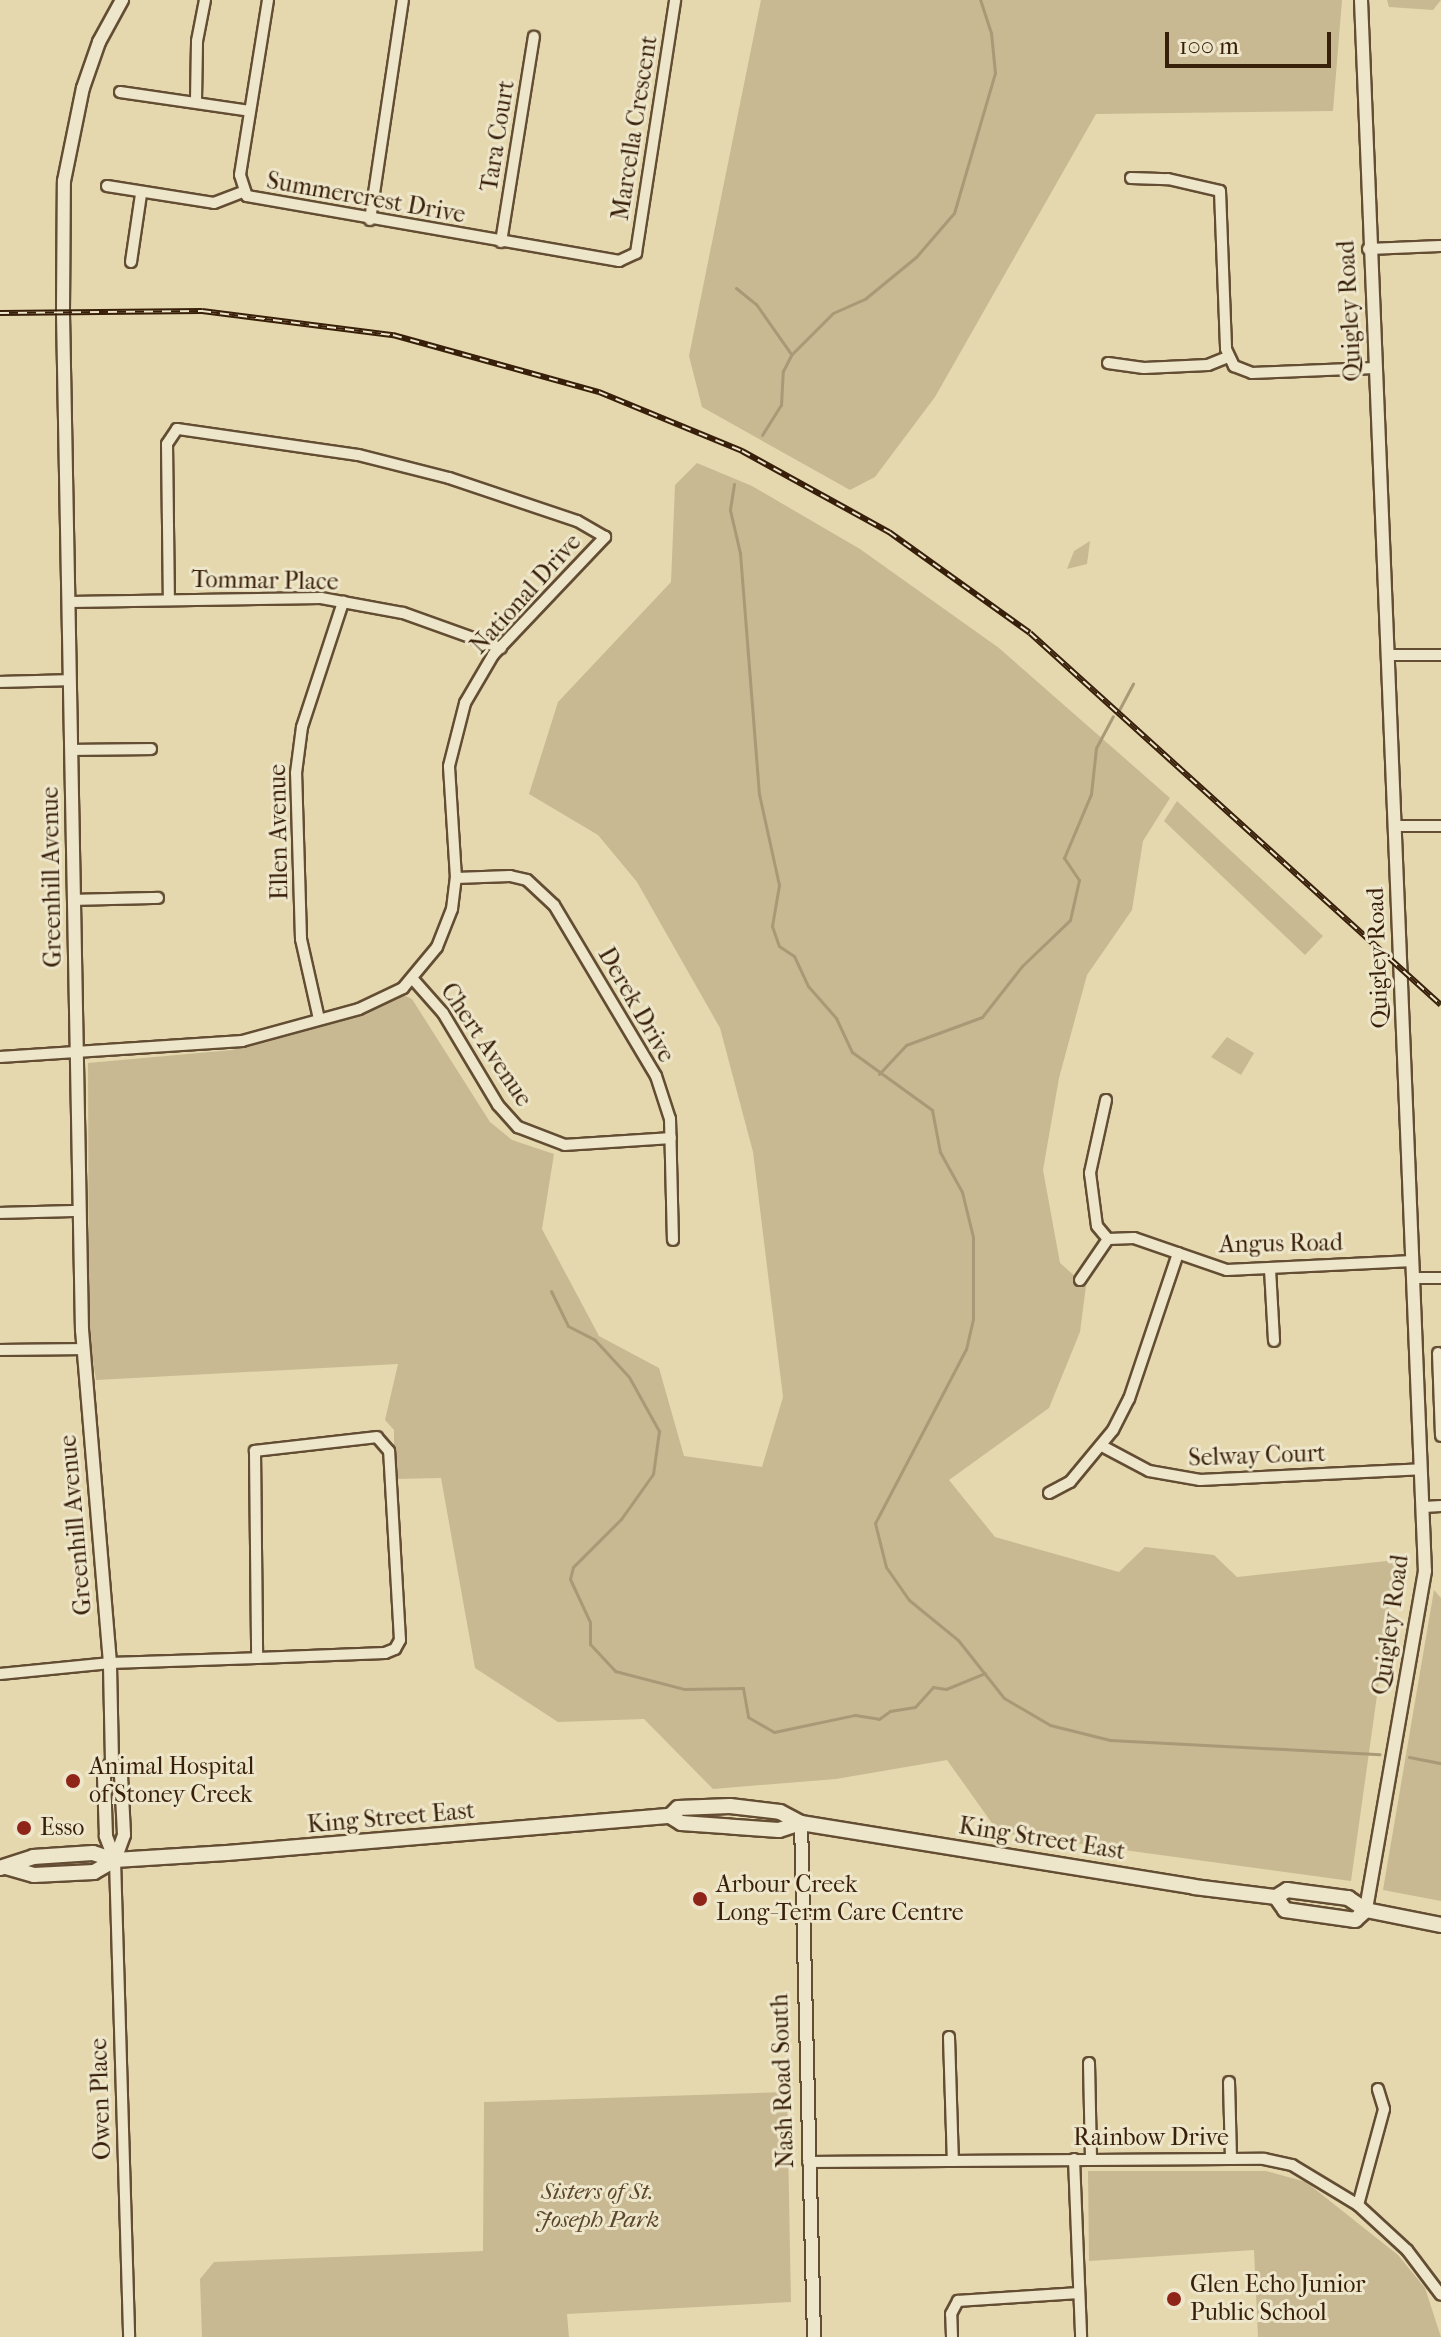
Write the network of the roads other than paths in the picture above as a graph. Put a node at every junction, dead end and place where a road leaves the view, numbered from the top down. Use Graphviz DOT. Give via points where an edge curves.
graph roads {
  1 [pos="122,0"];
  2 [pos="205,0"];
  3 [pos="268,0"];
  4 [pos="403,0"];
  5 [pos="675,0"];
  6 [pos="1361,0"];
  7 [pos="534,37"];
  8 [pos="120,92"];
  9 [pos="196,100"];
  10 [pos="250,111"];
  11 [pos="1131,178"];
  12 [pos="107,186"];
  13 [pos="243,192"];
  14 [pos="141,194"];
  15 [pos="370,220"];
  16 [pos="501,242"];
  17 [pos="1441,246"];
  18 [pos="1368,249"];
  19 [pos="629,259"];
  20 [pos="131,262"];
  21 [pos="1228,357"];
  22 [pos="1108,363"];
  23 [pos="1375,368"];
  24 [pos="169,599"];
  25 [pos="70,602"];
  26 [pos="343,602"];
  27 [pos="501,648"];
  28 [pos="1388,655"];
  29 [pos="1441,655"];
  30 [pos="70,680"];
  31 [pos="0,682"];
  32 [pos="151,749"];
  33 [pos="71,750"];
  34 [pos="1395,826"];
  35 [pos="1441,826"];
  36 [pos="456,878"];
  37 [pos="158,898"];
  38 [pos="75,900"];
  39 [pos="412,978"];
  40 [pos="319,1019"];
  41 [pos="79,1050"];
  42 [pos="0,1057"];
  43 [pos="1106,1100"];
  44 [pos="671,1138"];
  45 [pos="78,1211"];
  46 [pos="0,1213"];
  47 [pos="1108,1239"];
  48 [pos="673,1240"];
  49 [pos="1178,1253"];
  50 [pos="1413,1261"];
  51 [pos="1270,1269"];
  52 [pos="1414,1278"];
  53 [pos="1441,1278"];
  54 [pos="1080,1280"];
  55 [pos="1274,1341"];
  56 [pos="83,1349"];
  57 [pos="0,1350"];
  58 [pos="1439,1353"];
  59 [pos="1419,1355"];
  60 [pos="1441,1436"];
  61 [pos="1102,1446"];
  62 [pos="1421,1469"];
  63 [pos="1049,1493"];
  64 [pos="1441,1506"];
  65 [pos="1424,1507"];
  66 [pos="257,1658"];
  67 [pos="110,1663"];
  68 [pos="0,1674"];
  69 [pos="801,1823"];
  70 [pos="115,1860"];
  71 [pos="3,1868"];
  72 [pos="1276,1897"];
  73 [pos="1366,1910"];
  74 [pos="1441,1925"];
  75 [pos="949,2037"];
  76 [pos="1089,2063"];
  77 [pos="1229,2082"];
  78 [pos="1378,2089"];
  79 [pos="1091,2157"];
  80 [pos="1231,2157"];
  81 [pos="1074,2159"];
  82 [pos="953,2161"];
  83 [pos="808,2162"];
  84 [pos="1358,2205"];
  85 [pos="1440,2291"];
  86 [pos="1078,2293"];
  87 [pos="129,2337"];
  88 [pos="814,2337"];
  89 [pos="952,2337"];
  90 [pos="1081,2337"];
  1 -- 25 [label="street, Greenhill Avenue" via="99,42 83,88 64,181"];
  2 -- 9 [label="street" via="197,41"];
  3 -- 10 [label="street, Summercrest Drive"];
  4 -- 15 [label="street"];
  5 -- 19 [label="street, Marcella Crescent" via="636,253"];
  6 -- 18 [label="street, Quigley Road"];
  7 -- 16 [label="street, Tara Court"];
  8 -- 9 [label="street"];
  9 -- 10 [label="street"];
  10 -- 13 [label="street, Summercrest Drive" via="239,179"];
  11 -- 21 [label="street" via="1168,179 1220,191"];
  12 -- 14 [label="street"];
  13 -- 14 [label="street" via="214,203"];
  13 -- 15 [label="street, Summercrest Drive" via="253,199"];
  14 -- 20 [label="street"];
  15 -- 16 [label="street, Summercrest Drive"];
  16 -- 19 [label="street, Summercrest Drive"];
  17 -- 18 [label="street"];
  18 -- 23 [label="street, Quigley Road"];
  21 -- 22 [label="street" via="1208,365 1144,368"];
  21 -- 23 [label="street" via="1248,373"];
  23 -- 28 [label="street, Quigley Road"];
  24 -- 25 [label="street, Tommar Place"];
  24 -- 26 [label="street, Tommar Place"];
  24 -- 27 [label="street, National Drive" via="167,444 177,429 358,455 449,478 577,521 605,537"];
  25 -- 30 [label="street, Greenhill Avenue"];
  26 -- 27 [label="street, Tommar Place" via="403,613"];
  26 -- 40 [label="street, Ellen Avenue" via="302,727 296,773 301,939"];
  27 -- 36 [label="street, National Drive" via="471,693 455,735 449,792"];
  28 -- 29 [label="street"];
  28 -- 34 [label="street, Quigley Road"];
  30 -- 31 [label="street"];
  30 -- 33 [label="street, Greenhill Avenue"];
  32 -- 33 [label="street"];
  33 -- 38 [label="street, Greenhill Avenue"];
  34 -- 35 [label="street"];
  34 -- 50 [label="street, Quigley Road"];
  36 -- 39 [label="street, National Drive" via="446,928"];
  36 -- 44 [label="street, Derek Drive" via="510,876 547,895 656,1076"];
  37 -- 38 [label="street"];
  38 -- 41 [label="street, Greenhill Avenue"];
  39 -- 40 [label="street, National Drive" via="382,1000"];
  39 -- 44 [label="street, Chert Avenue" via="443,1013 498,1105 518,1127 565,1145"];
  40 -- 41 [label="street, National Drive" via="242,1041"];
  41 -- 42 [label="street, National Drive"];
  41 -- 45 [label="street, Greenhill Avenue"];
  43 -- 47 [label="street" via="1090,1173 1097,1226"];
  44 -- 48 [label="street, Derek Drive"];
  45 -- 46 [label="street"];
  45 -- 56 [label="street, Greenhill Avenue"];
  47 -- 49 [label="street, Angus Road" via="1134,1238"];
  47 -- 54 [label="street"];
  49 -- 51 [label="street, Angus Road" via="1227,1270"];
  49 -- 61 [label="street" via="1129,1399"];
  50 -- 51 [label="street, Angus Road"];
  50 -- 52 [label="street, Quigley Road"];
  51 -- 55 [label="street"];
  52 -- 53 [label="street"];
  52 -- 59 [label="street, Quigley Road"];
  56 -- 57 [label="street"];
  56 -- 67 [label="street, Greenhill Avenue"];
  58 -- 59 [label="street"];
  58 -- 60 [label="street"];
  59 -- 62 [label="street, Quigley Road"];
  61 -- 62 [label="street, Selway Court" via="1149,1471 1200,1480"];
  61 -- 63 [label="street" via="1070,1482"];
  62 -- 65 [label="street, Quigley Road"];
  64 -- 65 [label="street"];
  65 -- 73 [label="street, Quigley Road" via="1425,1571"];
  66 -- 66 [label="street" via="395,1649 400,1640 389,1451 377,1437 255,1451"];
  66 -- 67 [label="street"];
  67 -- 68 [label="street"];
  67 -- 70 [label="street, Greenhill Avenue" via="112,1761 121,1775 124,1835"];
  69 -- 70 [label="main road, King Street East" via="780,1812 730,1806 675,1808 670,1816"];
  69 -- 72 [label="main road, King Street East"];
  69 -- 83 [label="street, Nash Road South"];
  70 -- 71 [label="main road, King Street East" via="94,1872 34,1875"];
  70 -- 87 [label="street, Owen Place"];
  72 -- 73 [label="main road, King Street East" via="1287,1890 1348,1898"];
  72 -- 73 [label="main road, King Street East" via="1285,1910 1355,1920"];
  73 -- 74 [label="main road, King Street East"];
  75 -- 82 [label="street"];
  76 -- 79 [label="street"];
  77 -- 80 [label="street"];
  78 -- 84 [label="street" via="1384,2109"];
  79 -- 80 [label="street, Rainbow Drive"];
  79 -- 81 [label="street, Rainbow Drive"];
  80 -- 84 [label="street, Rainbow Drive" via="1292,2165"];
  81 -- 82 [label="street, Rainbow Drive"];
  81 -- 86 [label="street"];
  82 -- 83 [label="street, Rainbow Drive"];
  83 -- 88 [label="street, Nash Road South"];
  84 -- 85 [label="street, Rainbow Drive" via="1407,2250"];
  86 -- 89 [label="street" via="963,2299 951,2314"];
  86 -- 90 [label="street"];
}
